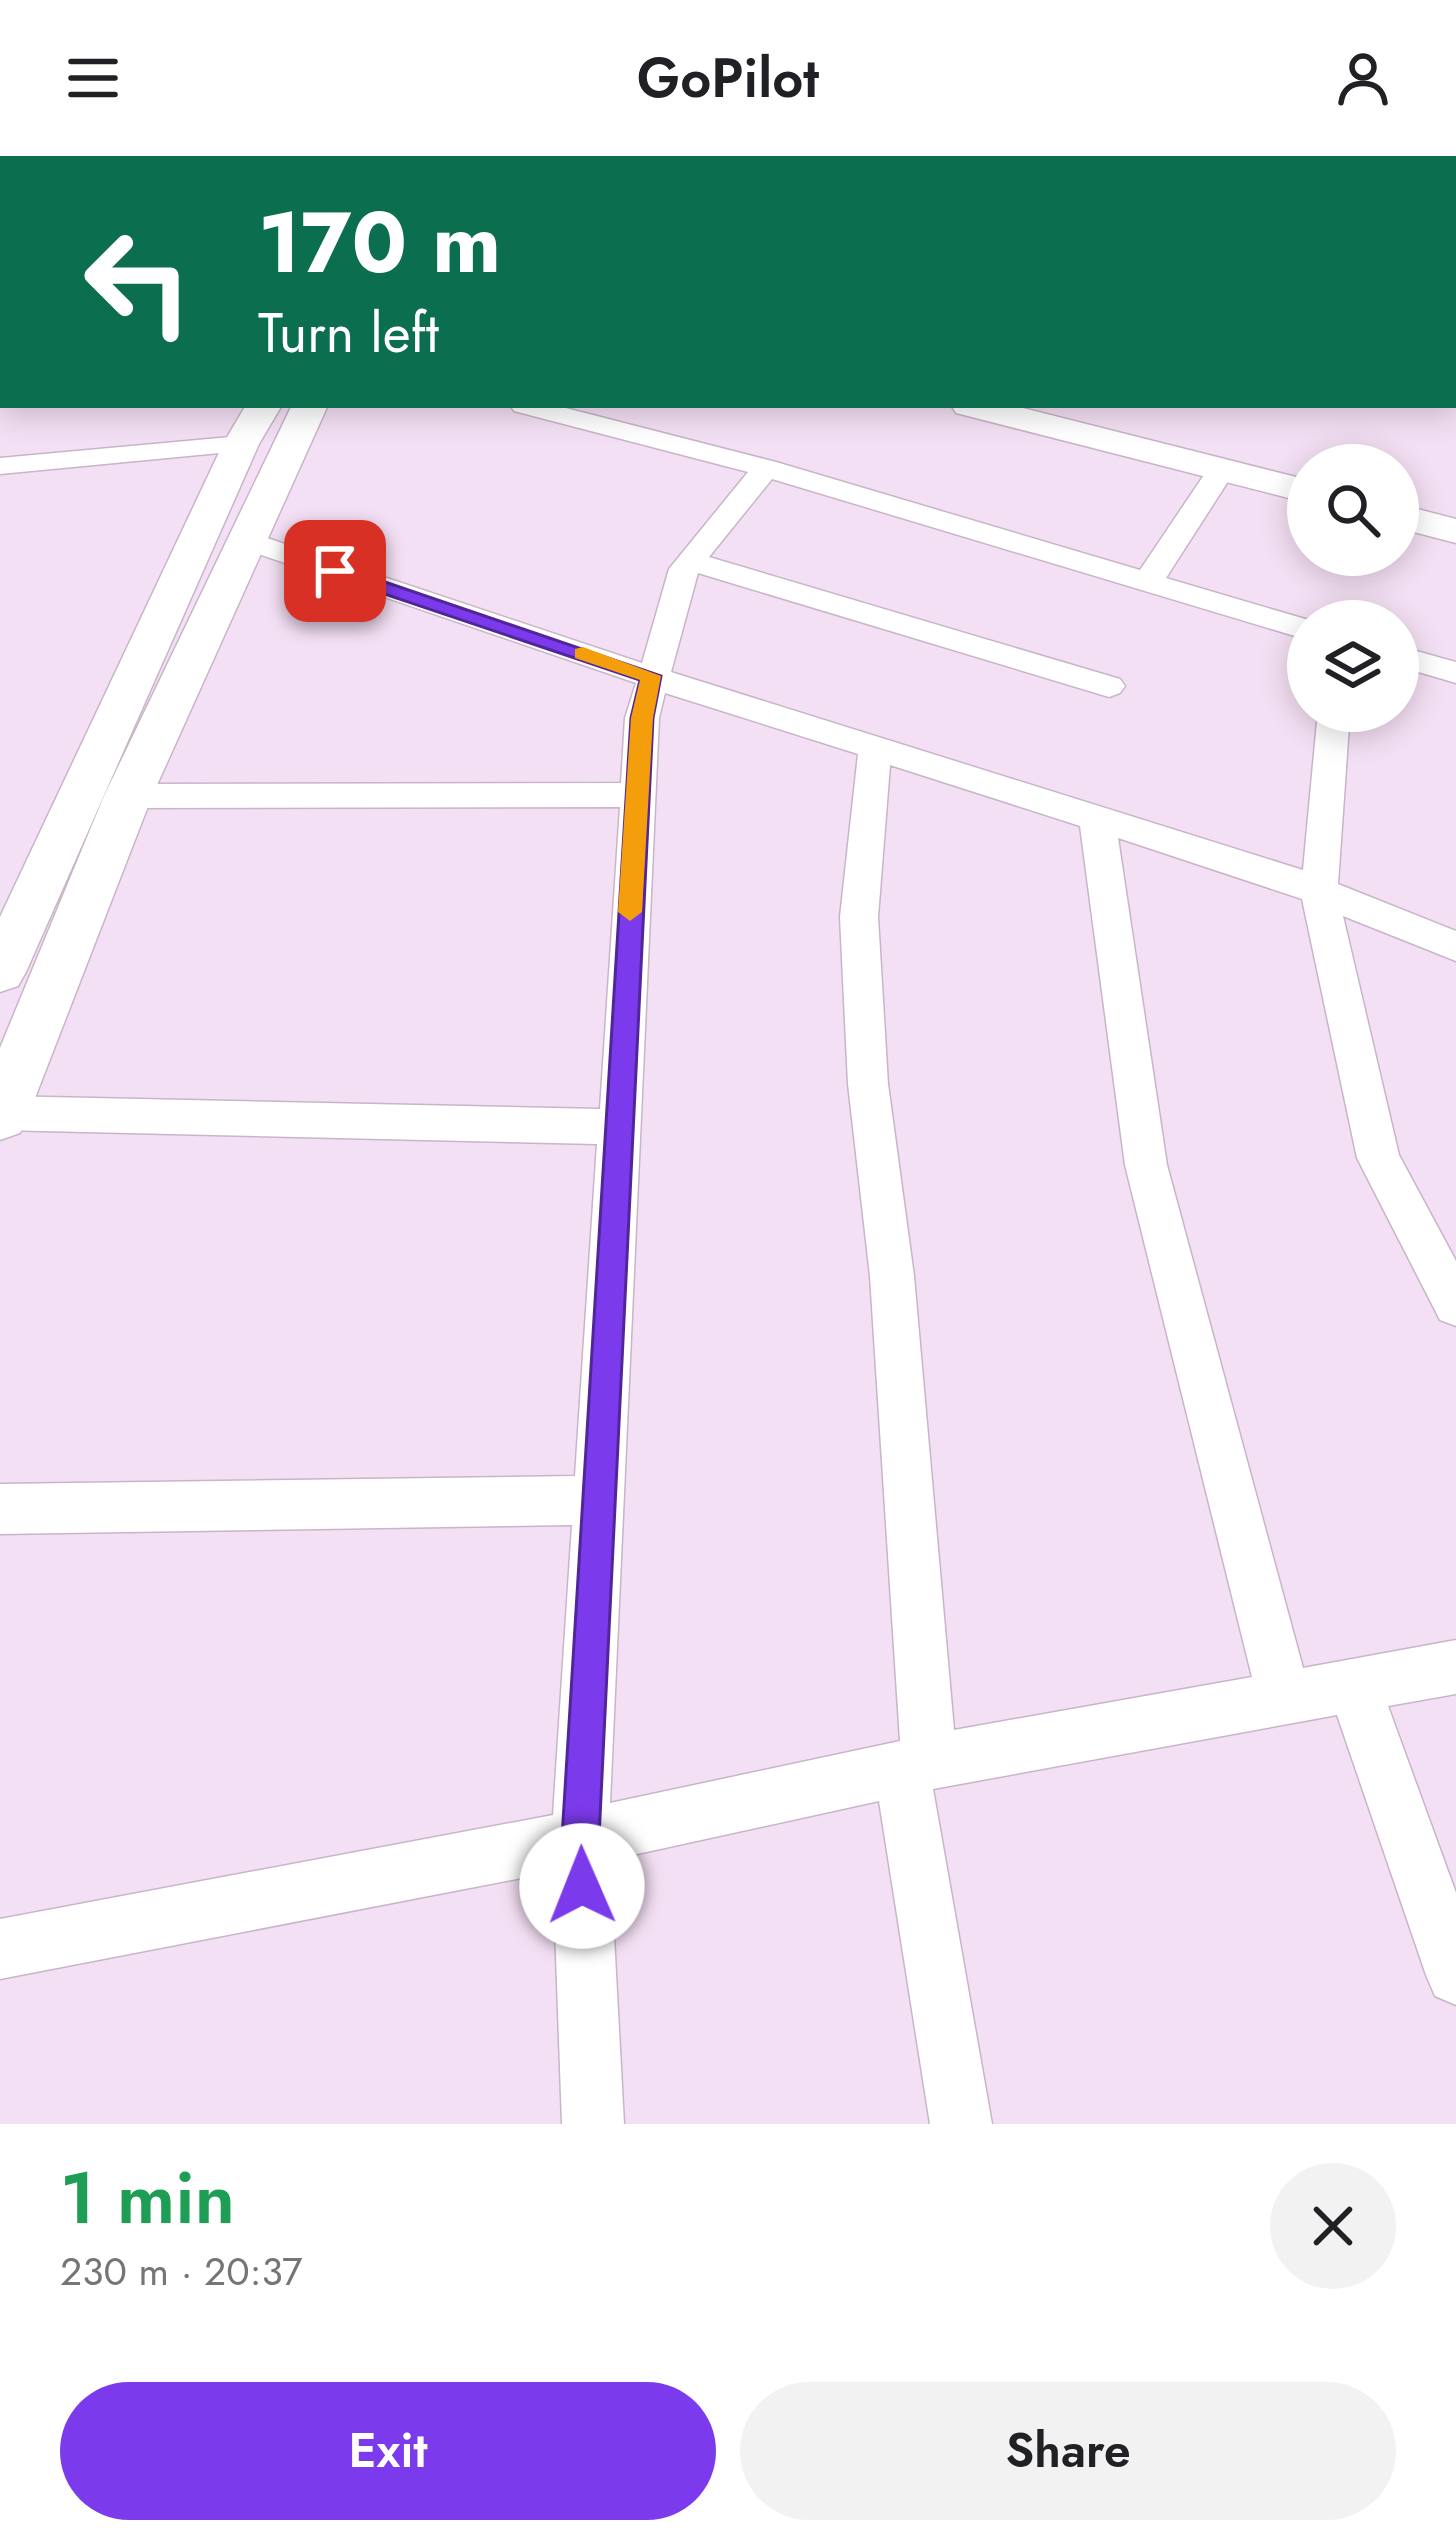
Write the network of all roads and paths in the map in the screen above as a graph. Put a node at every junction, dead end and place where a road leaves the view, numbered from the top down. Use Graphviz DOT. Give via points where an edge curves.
graph roads {
  1 [pos="262,408"];
  2 [pos="309,408"];
  3 [pos="535,408"];
  4 [pos="981,408"];
  5 [pos="241,444"];
  6 [pos="0,466"];
  7 [pos="766,468"];
  8 [pos="1222,469"];
  9 [pos="1287,486"];
  10 [pos="1419,522"];
  11 [pos="1456,532"];
  12 [pos="244,540"];
  13 [pos="691,561"];
  14 [pos="1147,583"];
  15 [pos="1287,625"];
  16 [pos="1419,662"];
  17 [pos="1456,673"];
  18 [pos="651,676"];
  19 [pos="1109,686"];
  20 [pos="1332,732"];
  21 [pos="874,748"];
  22 [pos="638,795"];
  23 [pos="128,796"];
  24 [pos="1096,818"];
  25 [pos="1318,891"];
  26 [pos="1456,947"];
  27 [pos="0,972"];
  28 [pos="1,1114"];
  29 [pos="618,1127"];
  30 [pos="1456,1305"];
  31 [pos="598,1500"];
  32 [pos="0,1509"];
  33 [pos="1456,1666"];
  34 [pos="1353,1685"];
  35 [pos="1284,1698"];
  36 [pos="915,1765"];
  37 [pos="580,1838"];
  38 [pos="0,1949"];
  39 [pos="1456,1975"];
  40 [pos="593,2124"];
  41 [pos="961,2124"];
  1 -- 5 [label="main road"];
  2 -- 12 [label="main road"];
  3 -- 7 [label="street"];
  4 -- 8 [label="main road"];
  5 -- 6 [label="street"];
  5 -- 27 [label="main road"];
  7 -- 13 [label="street"];
  7 -- 14 [label="street"];
  8 -- 9 [label="main road"];
  8 -- 14 [label="street"];
  10 -- 11 [label="main road"];
  12 -- 18 [label="street"];
  12 -- 23 [label="main road"];
  13 -- 18 [label="street"];
  13 -- 19 [label="street"];
  14 -- 15 [label="street"];
  16 -- 17 [label="street"];
  18 -- 21 [label="street"];
  18 -- 22 [label="street"];
  20 -- 25 [label="street"];
  21 -- 24 [label="street"];
  21 -- 36 [label="street" via="859,916 868,1084 892,1276"];
  22 -- 23 [label="street"];
  22 -- 29 [label="street"];
  23 -- 28 [label="main road"];
  24 -- 25 [label="street"];
  24 -- 35 [label="street" via="1146,1165"];
  25 -- 26 [label="street"];
  25 -- 30 [label="street" via="1378,1158"];
  28 -- 29 [label="street"];
  29 -- 31 [label="street"];
  31 -- 32 [label="street"];
  31 -- 37 [label="street"];
  33 -- 34 [label="street"];
  34 -- 35 [label="street"];
  34 -- 39 [label="street"];
  35 -- 36 [label="street"];
  36 -- 37 [label="street"];
  36 -- 41 [label="street"];
  37 -- 38 [label="street"];
  37 -- 40 [label="street"];
}
